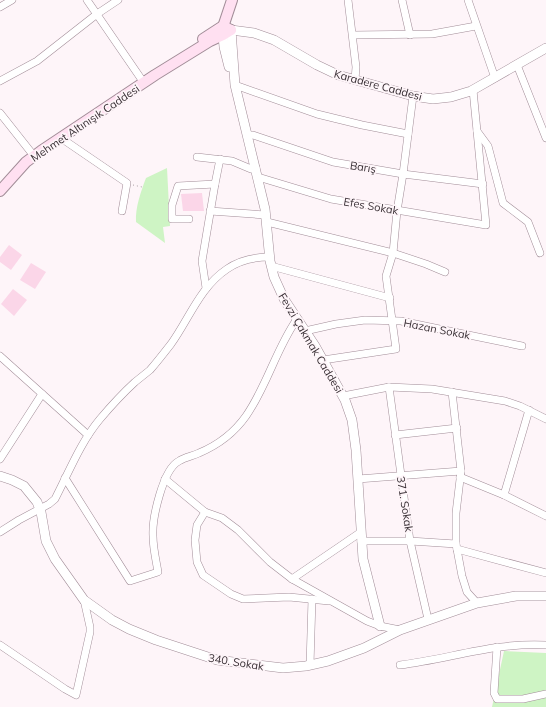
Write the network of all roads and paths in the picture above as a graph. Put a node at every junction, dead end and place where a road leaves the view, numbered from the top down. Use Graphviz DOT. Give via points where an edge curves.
graph roads {
  1 [pos="12,0"];
  2 [pos="87,0"];
  3 [pos="118,0"];
  4 [pos="232,0"];
  5 [pos="237,0"];
  6 [pos="348,0"];
  7 [pos="402,0"];
  8 [pos="468,0"];
  9 [pos="0,7"];
  10 [pos="97,14"];
  11 [pos="476,26"];
  12 [pos="226,30"];
  13 [pos="353,35"];
  14 [pos="410,35"];
  15 [pos="546,48"];
  16 [pos="517,65"];
  17 [pos="495,78"];
  18 [pos="355,80"];
  19 [pos="0,81"];
  20 [pos="144,83"];
  21 [pos="235,85"];
  22 [pos="473,90"];
  23 [pos="413,96"];
  24 [pos="0,113"];
  25 [pos="544,128"];
  26 [pos="477,131"];
  27 [pos="408,134"];
  28 [pos="247,135"];
  29 [pos="61,138"];
  30 [pos="546,138"];
  31 [pos="34,156"];
  32 [pos="197,157"];
  33 [pos="220,159"];
  34 [pos="257,173"];
  35 [pos="403,174"];
  36 [pos="126,183"];
  37 [pos="214,184"];
  38 [pos="483,184"];
  39 [pos="142,187"];
  40 [pos="0,191"];
  41 [pos="122,211"];
  42 [pos="210,211"];
  43 [pos="397,211"];
  44 [pos="266,218"];
  45 [pos="189,219"];
  46 [pos="393,253"];
  47 [pos="540,253"];
  48 [pos="271,262"];
  49 [pos="445,272"];
  50 [pos="206,288"];
  51 [pos="390,298"];
  52 [pos="297,319"];
  53 [pos="393,321"];
  54 [pos="305,331"];
  55 [pos="522,346"];
  56 [pos="0,356"];
  57 [pos="323,360"];
  58 [pos="389,388"];
  59 [pos="452,392"];
  60 [pos="42,394"];
  61 [pos="342,396"];
  62 [pos="528,410"];
  63 [pos="545,417"];
  64 [pos="457,428"];
  65 [pos="88,435"];
  66 [pos="395,435"];
  67 [pos="0,459"];
  68 [pos="460,474"];
  69 [pos="0,476"];
  70 [pos="400,476"];
  71 [pos="65,478"];
  72 [pos="165,479"];
  73 [pos="358,479"];
  74 [pos="504,495"];
  75 [pos="39,508"];
  76 [pos="205,512"];
  77 [pos="546,516"];
  78 [pos="0,532"];
  79 [pos="361,537"];
  80 [pos="410,541"];
  81 [pos="457,547"];
  82 [pos="546,572"];
  83 [pos="292,579"];
  84 [pos="546,596"];
  85 [pos="312,599"];
  86 [pos="84,600"];
  87 [pos="332,602"];
  88 [pos="477,603"];
  89 [pos="428,619"];
  90 [pos="380,626"];
  91 [pos="400,630"];
  92 [pos="546,644"];
  93 [pos="0,645"];
  94 [pos="497,647"];
  95 [pos="310,665"];
  96 [pos="400,665"];
  97 [pos="546,694"];
  1 -- 9 [label="street"];
  2 -- 10 [label="street"];
  3 -- 10 [label="street"];
  4 -- 12 [label="main road, Fevzi Çakmak Caddesi"];
  5 -- 12 [label="main road, Fevzi Çakmak Caddesi"];
  6 -- 13 [label="street"];
  7 -- 14 [label="street"];
  8 -- 11 [label="street"];
  10 -- 19 [label="street" via="37,61"];
  10 -- 20 [label="street"];
  11 -- 14 [label="street"];
  11 -- 17 [label="street"];
  12 -- 18 [label="street, Karadere Caddesi" via="254,33 274,40 328,71"];
  12 -- 20 [label="main road, Mehmet Altınışık Caddesi" via="175,59"];
  12 -- 21 [label="street, Fevzi Çakmak Caddesi"];
  13 -- 14 [label="street"];
  13 -- 18 [label="street"];
  15 -- 16 [label="street, Karadere Caddesi"];
  16 -- 17 [label="street, Karadere Caddesi"];
  16 -- 25 [label="street"];
  17 -- 22 [label="street, Karadere Caddesi"];
  18 -- 23 [label="street, Karadere Caddesi"];
  20 -- 29 [label="main road, Mehmet Altınışık Caddesi"];
  21 -- 27 [label="street" via="317,114"];
  21 -- 28 [label="street, Fevzi Çakmak Caddesi"];
  22 -- 23 [label="street, Karadere Caddesi" via="433,99"];
  22 -- 26 [label="street"];
  23 -- 27 [label="street"];
  24 -- 31 [label="street"];
  25 -- 30 [label="street"];
  26 -- 38 [label="street"];
  26 -- 47 [label="street" via="488,146 503,202 528,222"];
  27 -- 35 [label="street"];
  28 -- 34 [label="street, Fevzi Çakmak Caddesi"];
  28 -- 35 [label="street, Barış" via="333,162"];
  29 -- 31 [label="main road, Mehmet Altınışık Caddesi"];
  29 -- 36 [label="street"];
  31 -- 40 [label="main road, Mehmet Altınışık Caddesi"];
  32 -- 33 [label="street, Efes Sokak"];
  33 -- 34 [label="street, Efes Sokak" via="232,161"];
  33 -- 37 [label="street"];
  34 -- 43 [label="street, Efes Sokak" via="331,199"];
  34 -- 44 [label="street, Fevzi Çakmak Caddesi"];
  35 -- 38 [label="street, Barış"];
  35 -- 43 [label="street"];
  36 -- 39 [label="path"];
  36 -- 41 [label="street"];
  37 -- 42 [label="street"];
  37 -- 45 [label="street" via="178,186 172,205 172,220"];
  38 -- 43 [label="street, Efes Sokak" via="486,225"];
  42 -- 44 [label="street"];
  42 -- 50 [label="street" via="202,261"];
  43 -- 46 [label="street"];
  44 -- 46 [label="street"];
  44 -- 48 [label="street, Fevzi Çakmak Caddesi"];
  46 -- 49 [label="street"];
  46 -- 51 [label="street" via="386,276"];
  48 -- 50 [label="street" via="261,257 243,260 227,268"];
  48 -- 51 [label="street"];
  48 -- 52 [label="street, Fevzi Çakmak Caddesi" via="279,289"];
  50 -- 65 [label="street" via="187,320 150,370 124,392"];
  51 -- 53 [label="street"];
  52 -- 54 [label="street, Fevzi Çakmak Caddesi"];
  52 -- 72 [label="street" via="246,416 213,447 178,461"];
  53 -- 54 [label="street, Hazan Sokak" via="364,320"];
  53 -- 55 [label="street, Hazan Sokak"];
  53 -- 57 [label="street" via="396,349"];
  54 -- 57 [label="street, Fevzi Çakmak Caddesi"];
  56 -- 60 [label="street"];
  57 -- 61 [label="street, Fevzi Çakmak Caddesi"];
  58 -- 59 [label="street"];
  58 -- 61 [label="street"];
  58 -- 66 [label="street, 371. Sokak"];
  59 -- 62 [label="street" via="505,401"];
  59 -- 64 [label="street"];
  60 -- 65 [label="street"];
  60 -- 67 [label="street"];
  61 -- 73 [label="street, Fevzi Çakmak Caddesi" via="352,420"];
  62 -- 63 [label="street"];
  62 -- 74 [label="street"];
  64 -- 66 [label="street"];
  64 -- 68 [label="street"];
  65 -- 71 [label="street"];
  66 -- 70 [label="street, 371. Sokak"];
  68 -- 70 [label="street"];
  68 -- 74 [label="street"];
  68 -- 81 [label="street" via="456,513"];
  69 -- 75 [label="street, 340. Sokak" via="24,486"];
  70 -- 73 [label="street"];
  70 -- 80 [label="street, 371. Sokak"];
  71 -- 72 [label="street" via="130,581 158,572 152,536"];
  71 -- 75 [label="street" via="55,499"];
  72 -- 76 [label="street"];
  73 -- 79 [label="street, Fevzi Çakmak Caddesi"];
  74 -- 77 [label="street"];
  75 -- 78 [label="street"];
  75 -- 86 [label="street, 340. Sokak" via="46,541 55,559"];
  76 -- 83 [label="street" via="222,518 238,530 270,562"];
  76 -- 85 [label="street" via="197,525 195,540 197,562 203,575 243,599"];
  79 -- 80 [label="street"];
  79 -- 83 [label="street"];
  79 -- 90 [label="street, Fevzi Çakmak Caddesi" via="363,559"];
  80 -- 81 [label="street"];
  80 -- 89 [label="street, 371. Sokak"];
  81 -- 82 [label="street"];
  81 -- 88 [label="street" via="467,592"];
  83 -- 87 [label="street"];
  84 -- 88 [label="street, 340. Sokak" via="516,596"];
  85 -- 87 [label="street"];
  85 -- 95 [label="street"];
  86 -- 93 [label="street" via="90,632 76,695"];
  86 -- 95 [label="street, 340. Sokak" via="129,629 196,654 217,660 269,667"];
  87 -- 90 [label="street"];
  88 -- 89 [label="street, 340. Sokak"];
  89 -- 91 [label="street, 340. Sokak"];
  90 -- 91 [label="street"];
  91 -- 95 [label="street, 340. Sokak" via="364,648"];
  92 -- 94 [label="street"];
  94 -- 96 [label="street"];
  94 -- 97 [label="street" via="494,692 497,699 523,699"];
}
